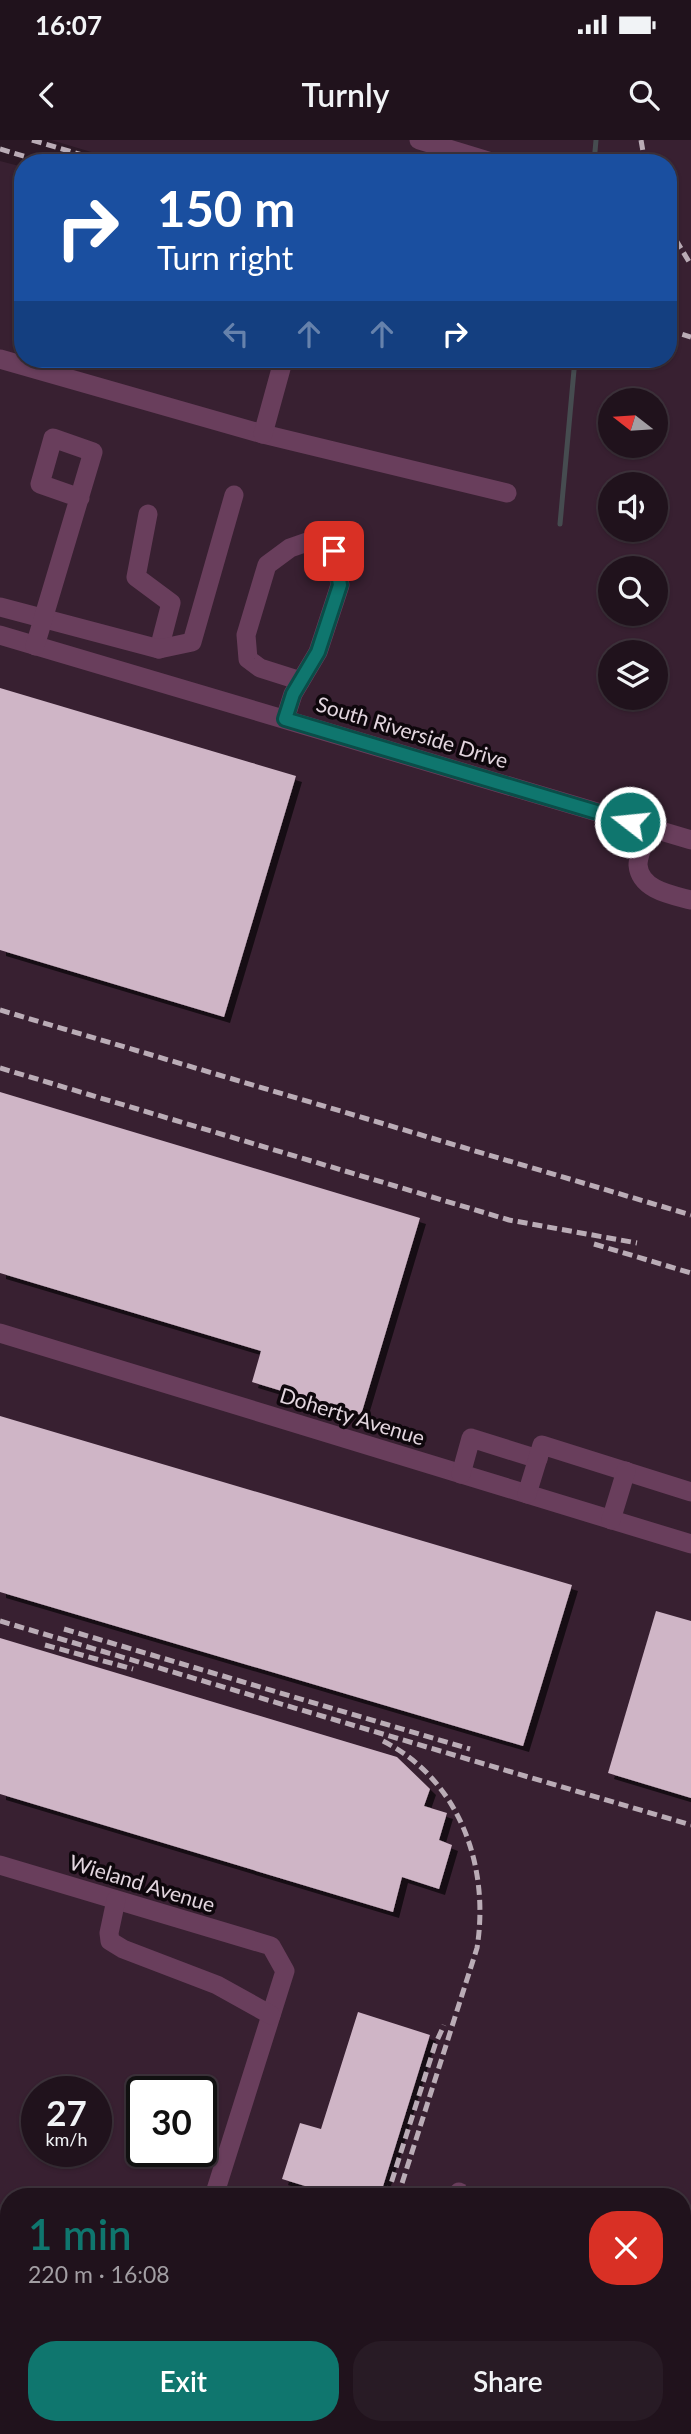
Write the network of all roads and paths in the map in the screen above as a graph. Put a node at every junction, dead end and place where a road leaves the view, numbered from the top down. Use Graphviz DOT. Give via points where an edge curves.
graph roads {
  1 [pos="419,140"];
  2 [pos="465,154"];
  3 [pos="32,368"];
  4 [pos="281,368"];
  5 [pos="263,434"];
  6 [pos="507,493"];
  7 [pos="234,495"];
  8 [pos="80,498"];
  9 [pos="148,514"];
  10 [pos="0,607"];
  11 [pos="43,619"];
  12 [pos="0,635"];
  13 [pos="35,646"];
  14 [pos="159,649"];
  15 [pos="301,681"];
  16 [pos="285,719"];
  17 [pos="650,828"];
  18 [pos="691,840"];
  19 [pos="691,900"];
  20 [pos="0,1333"];
  21 [pos="538,1459"];
  22 [pos="626,1471"];
  23 [pos="461,1474"];
  24 [pos="691,1492"];
  25 [pos="527,1494"];
  26 [pos="611,1520"];
  27 [pos="691,1544"];
  28 [pos="0,1865"];
  29 [pos="116,1900"];
  30 [pos="271,2015"];
  31 [pos="217,2188"];
  1 -- 2 [label="street"];
  3 -- 5 [label="street"];
  4 -- 5 [label="street"];
  5 -- 6 [label="street"];
  7 -- 14 [label="street" via="192,642"];
  8 -- 11 [label="street"];
  9 -- 14 [label="street" via="136,577 171,603"];
  10 -- 11 [label="street"];
  11 -- 13 [label="street"];
  11 -- 14 [label="street"];
  12 -- 13 [label="street, South Riverside Drive"];
  13 -- 16 [label="street, South Riverside Drive"];
  15 -- 15 [label="street" via="318,652 340,585 334,551 310,541 290,548 267,565 246,635 248,659 260,668"];
  15 -- 16 [label="street"];
  16 -- 17 [label="street, South Riverside Drive"];
  17 -- 18 [label="street, South Riverside Drive"];
  17 -- 19 [label="street" via="638,864 641,878 661,891"];
  20 -- 23 [label="street, Doherty Avenue"];
  21 -- 22 [label="street" via="542,1445"];
  21 -- 23 [label="street" via="471,1438"];
  21 -- 25 [label="street"];
  22 -- 24 [label="street"];
  22 -- 26 [label="street"];
  23 -- 25 [label="street, Doherty Avenue"];
  25 -- 26 [label="street, Doherty Avenue"];
  26 -- 27 [label="street, Doherty Avenue"];
  28 -- 29 [label="street, Wieland Avenue"];
  29 -- 30 [label="street" via="110,1941 216,1985"];
  29 -- 30 [label="street, Wieland Avenue" via="271,1946 285,1971"];
  30 -- 31 [label="street"];
}
